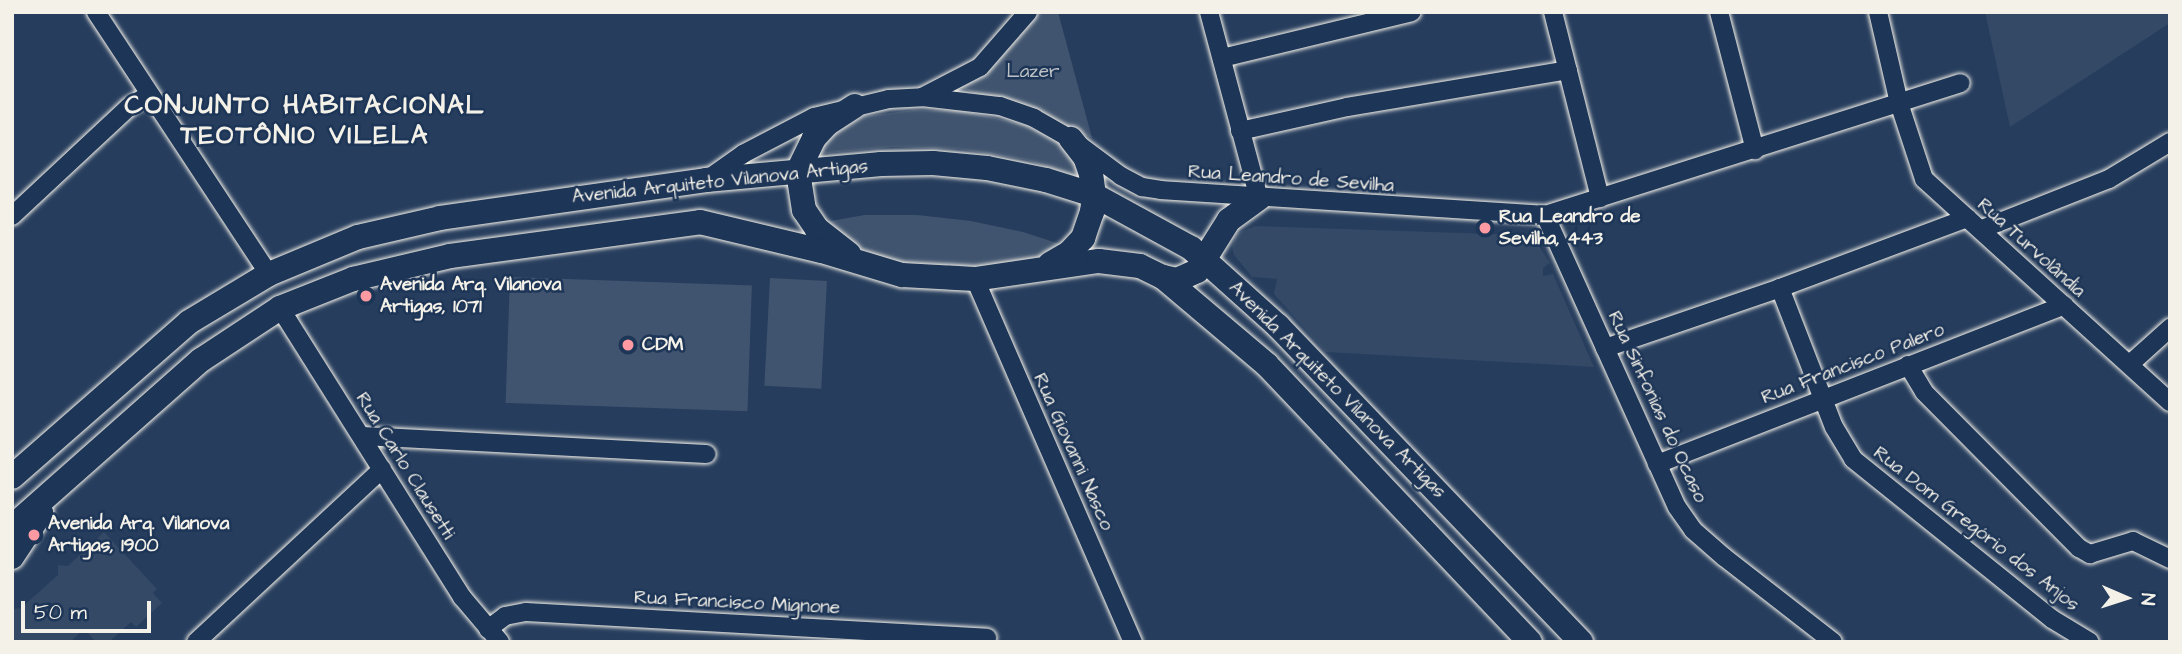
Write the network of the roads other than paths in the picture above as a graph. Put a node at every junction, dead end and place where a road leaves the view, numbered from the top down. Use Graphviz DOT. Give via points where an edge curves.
graph roads {
  1 [pos="96,12"];
  2 [pos="1028,12"];
  3 [pos="1209,12"];
  4 [pos="1553,12"];
  5 [pos="1719,12"];
  6 [pos="1878,12"];
  7 [pos="1403,13"];
  8 [pos="1222,58"];
  9 [pos="1568,70"];
  10 [pos="1961,83"];
  11 [pos="148,95"];
  12 [pos="922,97"];
  13 [pos="1899,103"];
  14 [pos="855,106"];
  15 [pos="1240,131"];
  16 [pos="1071,139"];
  17 [pos="2170,142"];
  18 [pos="1755,150"];
  19 [pos="799,171"];
  20 [pos="706,180"];
  21 [pos="1094,195"];
  22 [pos="1259,198"];
  23 [pos="1600,198"];
  24 [pos="1545,215"];
  25 [pos="12,216"];
  26 [pos="1967,218"];
  27 [pos="1982,229"];
  28 [pos="1205,259"];
  29 [pos="860,263"];
  30 [pos="1040,269"];
  31 [pos="269,274"];
  32 [pos="1163,277"];
  33 [pos="975,279"];
  34 [pos="1780,288"];
  35 [pos="2064,305"];
  36 [pos="280,308"];
  37 [pos="2170,328"];
  38 [pos="1605,348"];
  39 [pos="2130,364"];
  40 [pos="1908,365"];
  41 [pos="1822,398"];
  42 [pos="2170,402"];
  43 [pos="362,436"];
  44 [pos="707,454"];
  45 [pos="1657,464"];
  46 [pos="382,470"];
  47 [pos="12,477"];
  48 [pos="61,484"];
  49 [pos="12,527"];
  50 [pos="12,557"];
  51 [pos="2170,559"];
  52 [pos="494,635"];
  53 [pos="988,638"];
  54 [pos="1826,640"];
  55 [pos="196,642"];
  56 [pos="1133,642"];
  57 [pos="1530,642"];
  58 [pos="1581,642"];
  59 [pos="2090,642"];
  1 -- 11 [label="street"];
  2 -- 12 [label="street" via="980,67"];
  3 -- 8 [label="street"];
  4 -- 9 [label="street"];
  5 -- 18 [label="street"];
  6 -- 13 [label="street"];
  7 -- 8 [label="street"];
  8 -- 15 [label="street"];
  9 -- 15 [label="street"];
  9 -- 23 [label="street"];
  10 -- 13 [label="street, Rua Leandro de Sevilha"];
  11 -- 25 [label="street" via="129,107"];
  11 -- 31 [label="street"];
  12 -- 14 [label="street, Rua Leandro de Sevilha"];
  12 -- 16 [label="street, Rua Leandro de Sevilha" via="1000,106"];
  13 -- 18 [label="street, Rua Leandro de Sevilha"];
  13 -- 26 [label="street, Rua Turvolândia" via="1924,179"];
  14 -- 19 [label="main road" via="814,138"];
  14 -- 20 [label="street, Rua Leandro de Sevilha" via="814,117 743,154"];
  15 -- 22 [label="street"];
  16 -- 21 [label="main road" via="1085,157"];
  16 -- 22 [label="street, Rua Leandro de Sevilha" via="1142,187"];
  17 -- 27 [label="street" via="2109,180"];
  18 -- 23 [label="street, Rua Leandro de Sevilha"];
  19 -- 20 [label="main road, Avenida Arquiteto Vilanova Artigas"];
  19 -- 21 [label="main road, Avenida Arquiteto Vilanova Artigas" via="933,163 987,168"];
  19 -- 29 [label="main road" via="804,210 817,229"];
  20 -- 31 [label="main road, Avenida Arquiteto Vilanova Artigas" via="399,226 322,249"];
  21 -- 28 [label="main road, Avenida Arquiteto Vilanova Artigas"];
  21 -- 30 [label="main road" via="1090,225 1083,238 1069,253"];
  22 -- 24 [label="street, Rua Leandro de Sevilha"];
  22 -- 28 [label="main road" via="1229,220"];
  23 -- 24 [label="street, Rua Leandro de Sevilha"];
  24 -- 38 [label="street, Rua Sinfonias do Ocaso"];
  26 -- 27 [label="street, Rua Turvolândia"];
  26 -- 34 [label="street"];
  27 -- 35 [label="street, Rua Turvolândia"];
  28 -- 32 [label="main road" via="1189,277"];
  28 -- 58 [label="main road, Avenida Arquiteto Vilanova Artigas" via="1278,326"];
  29 -- 33 [label="main road, Avenida Arquiteto Vilanova Artigas" via="902,275"];
  29 -- 36 [label="main road, Avenida Arquiteto Vilanova Artigas" via="700,222 450,256 353,279"];
  30 -- 32 [label="main road, Avenida Arquiteto Vilanova Artigas" via="1117,262"];
  30 -- 33 [label="main road, Avenida Arquiteto Vilanova Artigas"];
  31 -- 47 [label="main road, Avenida Arquiteto Vilanova Artigas" via="189,323"];
  32 -- 57 [label="main road, Avenida Arquiteto Vilanova Artigas" via="1267,365"];
  33 -- 56 [label="street, Rua Giovanni Nasco"];
  34 -- 38 [label="street"];
  34 -- 41 [label="street, Rua Dom Gregório dos Anjos"];
  35 -- 39 [label="street, Rua Turvolândia"];
  35 -- 40 [label="street, Rua Francisco Palero"];
  36 -- 43 [label="street, Rua Carlo Clausetti"];
  36 -- 48 [label="main road, Avenida Arquiteto Vilanova Artigas" via="201,360"];
  37 -- 39 [label="street"];
  38 -- 45 [label="street, Rua Sinfonias do Ocaso"];
  39 -- 42 [label="street, Rua Turvolândia"];
  40 -- 41 [label="street, Rua Francisco Palero"];
  40 -- 51 [label="street" via="1933,401 2079,548 2091,554 2133,541"];
  41 -- 45 [label="street, Rua Francisco Palero"];
  41 -- 59 [label="street, Rua Dom Gregório dos Anjos" via="1853,459 2052,619"];
  43 -- 44 [label="street"];
  43 -- 46 [label="street, Rua Carlo Clausetti"];
  45 -- 54 [label="street, Rua Sinfonias do Ocaso" via="1693,530"];
  46 -- 52 [label="street, Rua Carlo Clausetti" via="462,597"];
  46 -- 55 [label="street"];
  48 -- 49 [label="main road, Avenida Arquiteto Vilanova Artigas"];
  48 -- 50 [label="main road"];
  52 -- 53 [label="street, Rua Francisco Mignone" via="505,616 526,612"];
}
